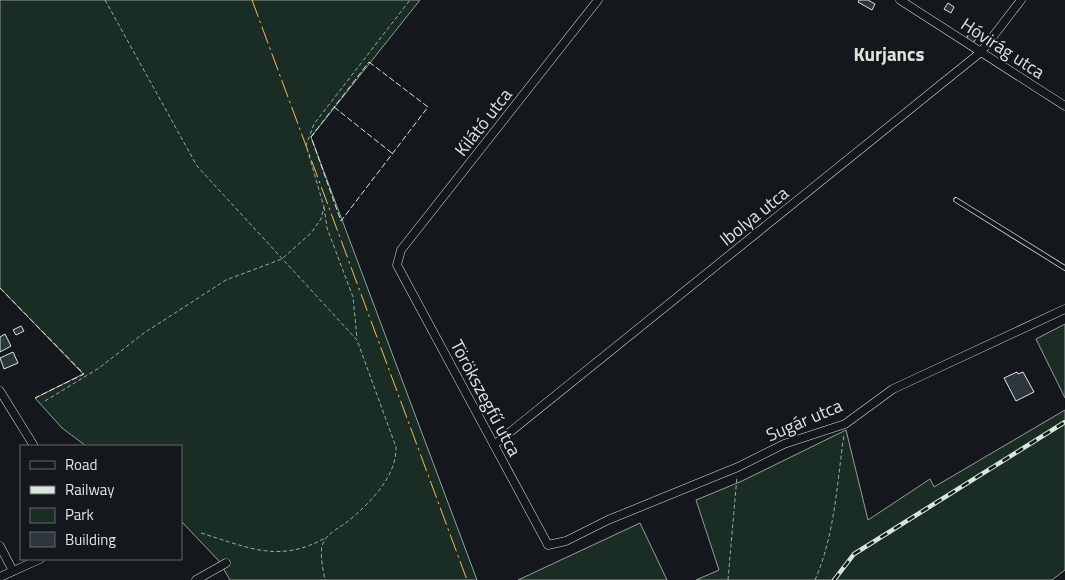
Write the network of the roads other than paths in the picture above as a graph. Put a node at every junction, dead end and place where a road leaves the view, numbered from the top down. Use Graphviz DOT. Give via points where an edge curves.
graph roads {
  1 [pos="598,0"];
  2 [pos="900,0"];
  3 [pos="1021,0"];
  4 [pos="981,52"];
  5 [pos="1065,106"];
  6 [pos="956,200"];
  7 [pos="397,265"];
  8 [pos="1065,268"];
  9 [pos="1065,309"];
  10 [pos="0,391"];
  11 [pos="3,403"];
  12 [pos="33,445"];
  13 [pos="494,445"];
  14 [pos="0,546"];
  15 [pos="548,546"];
  16 [pos="38,560"];
  17 [pos="226,563"];
  18 [pos="13,571"];
  19 [pos="0,577"];
  20 [pos="196,580"];
  1 -- 7 [label="street, Kilátó utca" via="401,250"];
  2 -- 4 [label="street, Hóvirág utca"];
  3 -- 4 [label="street, Ibolya utca"];
  4 -- 5 [label="street, Hóvirág utca"];
  4 -- 13 [label="street, Ibolya utca"];
  6 -- 8 [label="lane"];
  7 -- 13 [label="street, Törökszegfű utca"];
  9 -- 15 [label="street, Sugár utca" via="893,389 845,424 784,444 738,467"];
  10 -- 11 [label="street"];
  11 -- 12 [label="street"];
  13 -- 15 [label="street, Törökszegfű utca"];
  14 -- 18 [label="street"];
  16 -- 18 [label="street"];
  17 -- 20 [label="street"];
  18 -- 19 [label="street"];
}
